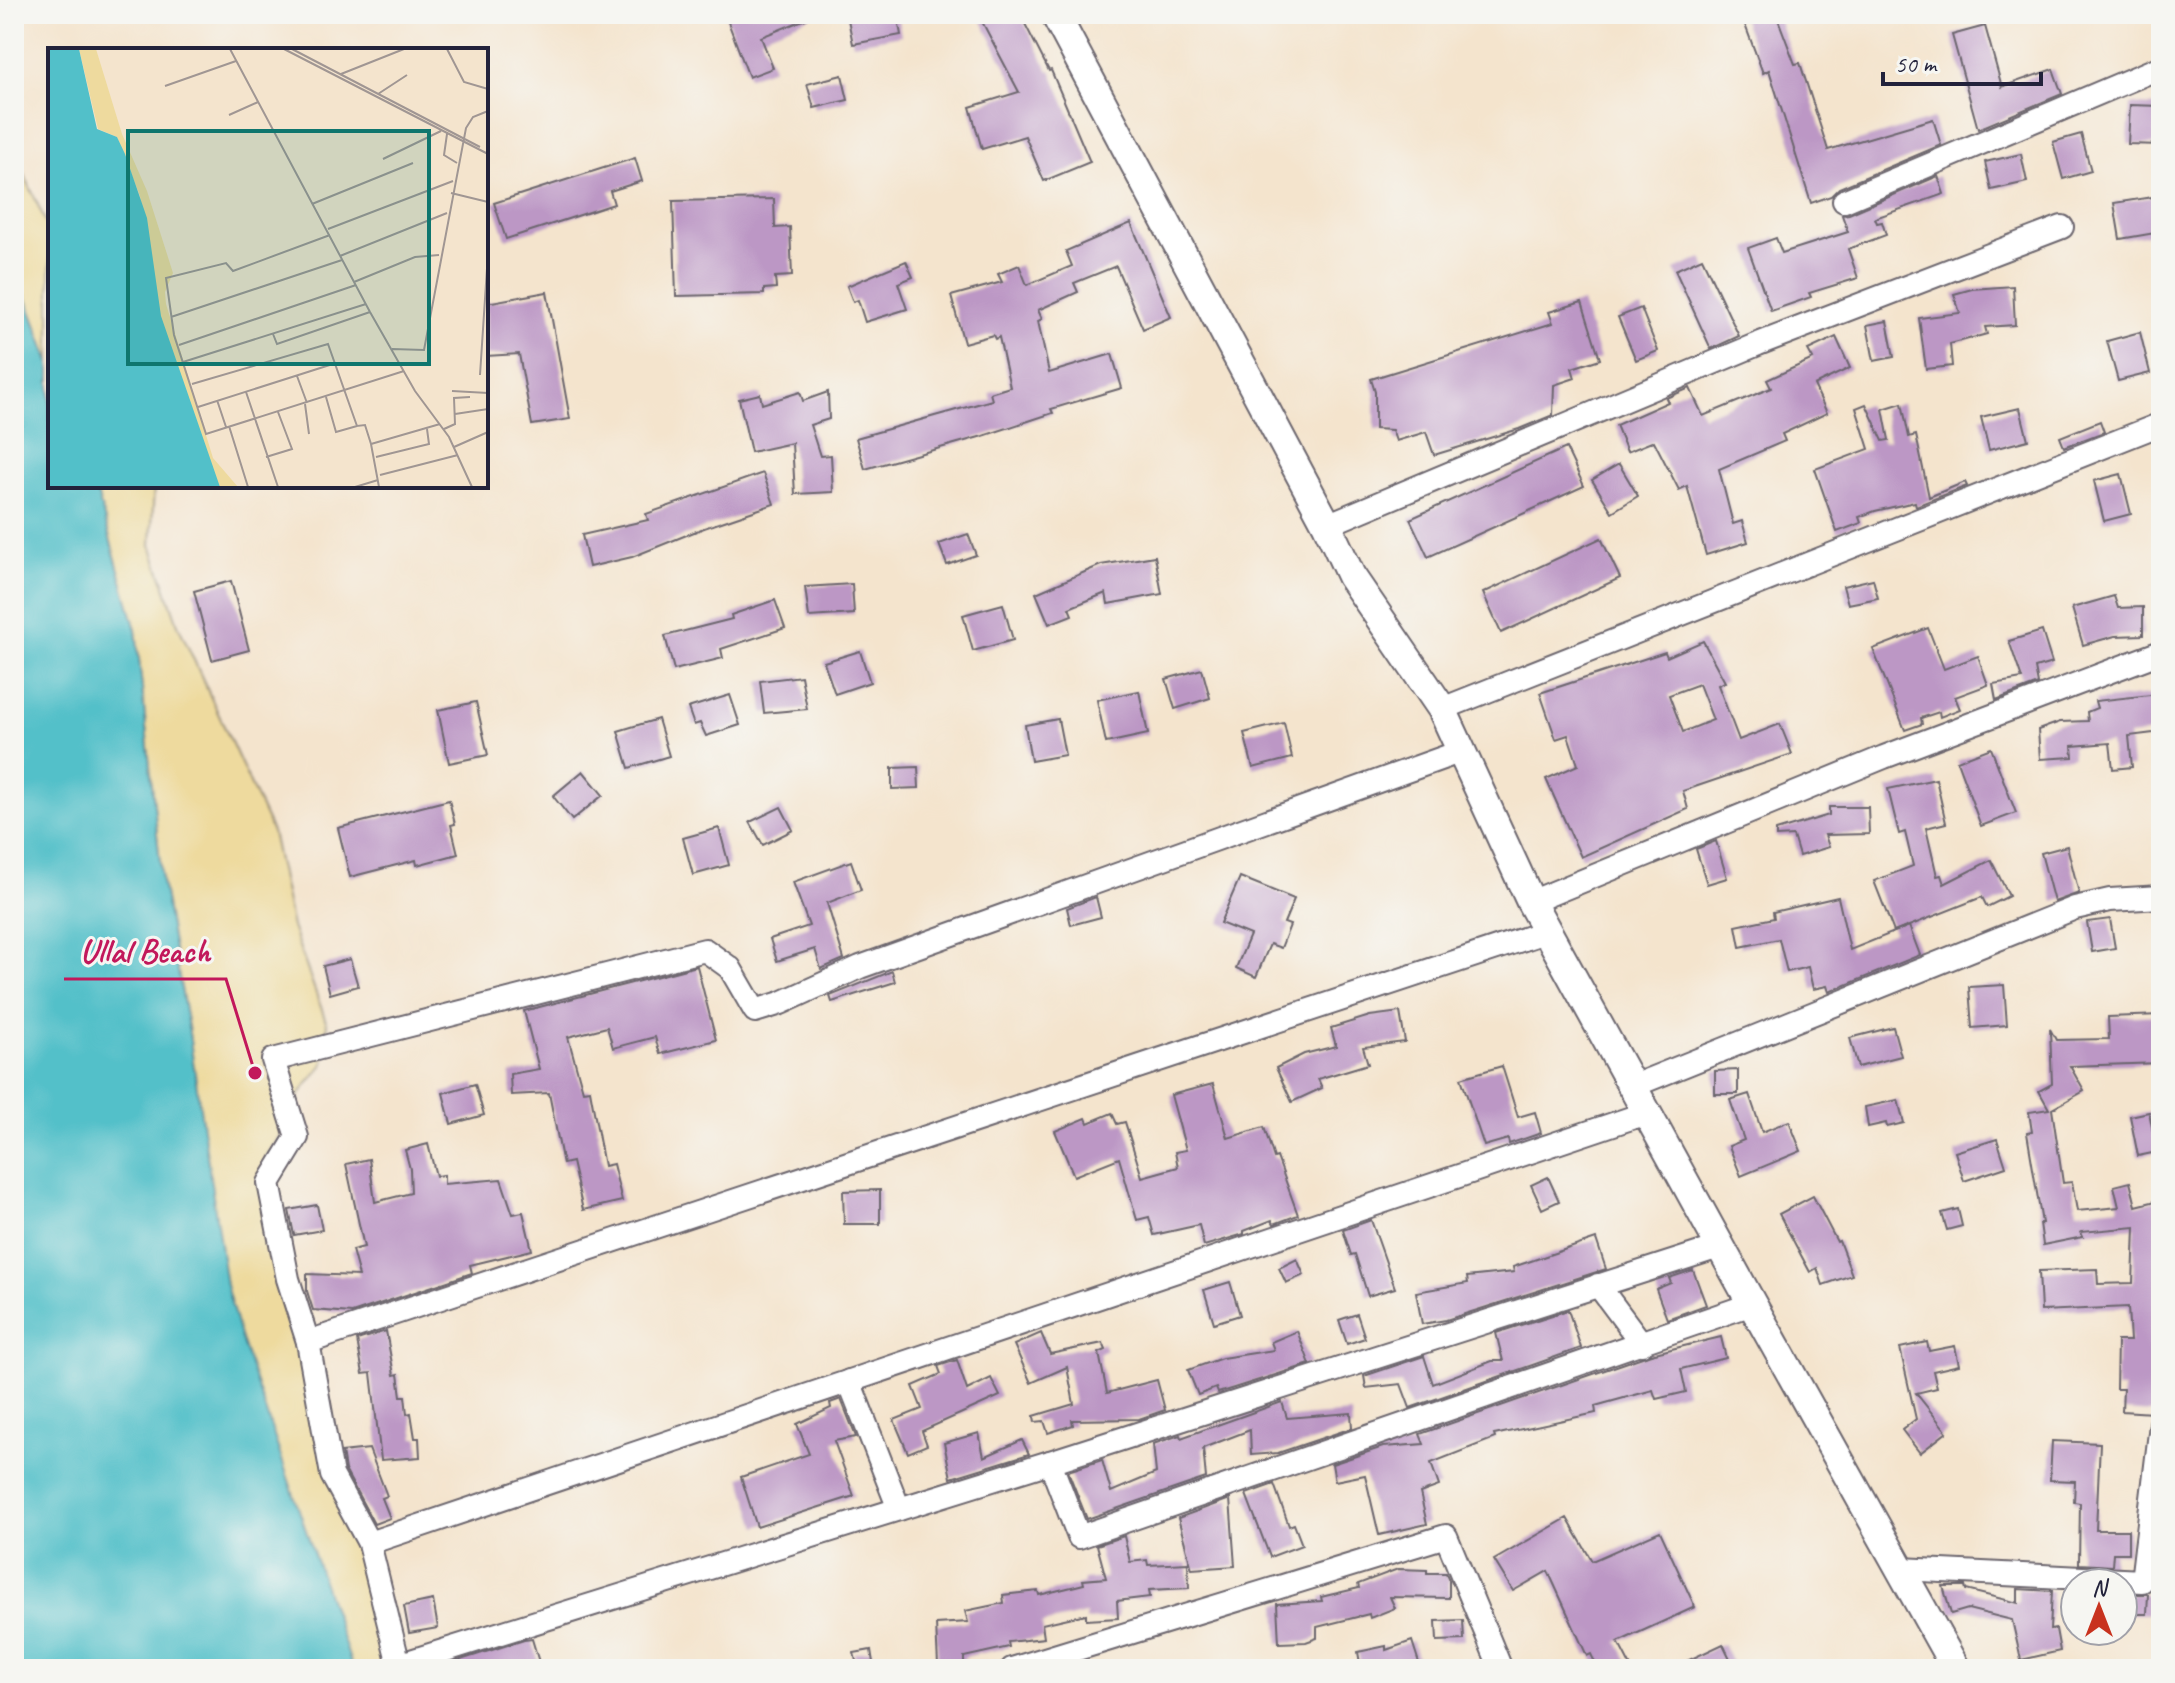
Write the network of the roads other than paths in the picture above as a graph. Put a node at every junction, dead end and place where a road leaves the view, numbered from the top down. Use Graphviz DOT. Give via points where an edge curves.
graph roads {
  1 [pos="1055,14"];
  2 [pos="2161,67"];
  3 [pos="1844,201"];
  4 [pos="2062,227"];
  5 [pos="2161,424"];
  6 [pos="1327,525"];
  7 [pos="2161,652"];
  8 [pos="1442,709"];
  9 [pos="1462,751"];
  10 [pos="2161,897"];
  11 [pos="1531,902"];
  12 [pos="1548,931"];
  13 [pos="1633,1086"];
  14 [pos="1647,1111"];
  15 [pos="1722,1246"];
  16 [pos="1598,1285"];
  17 [pos="1752,1304"];
  18 [pos="308,1342"];
  19 [pos="1642,1344"];
  20 [pos="849,1381"];
  21 [pos="2161,1424"];
  22 [pos="1050,1462"];
  23 [pos="899,1509"];
  24 [pos="369,1543"];
  25 [pos="1901,1569"];
  26 [pos="399,1667"];
  27 [pos="1012,1669"];
  28 [pos="1501,1669"];
  29 [pos="1956,1669"];
  1 -- 6 [label="street"];
  2 -- 3 [label="street"];
  4 -- 6 [label="street" via="1758,344"];
  5 -- 8 [label="street"];
  6 -- 8 [label="street" via="1351,576"];
  7 -- 11 [label="street" via="1884,757"];
  8 -- 9 [label="street"];
  9 -- 11 [label="street"];
  9 -- 18 [label="street" via="860,967 755,1011 730,968 705,950 273,1060 297,1137 269,1183 288,1279"];
  10 -- 13 [label="street" via="2075,908"];
  11 -- 12 [label="street"];
  12 -- 13 [label="street"];
  12 -- 18 [label="street"];
  13 -- 14 [label="street"];
  14 -- 15 [label="street"];
  14 -- 20 [label="street"];
  15 -- 16 [label="street"];
  15 -- 17 [label="street"];
  16 -- 19 [label="street"];
  16 -- 22 [label="street"];
  17 -- 19 [label="street"];
  17 -- 25 [label="street"];
  18 -- 24 [label="street" via="332,1475"];
  19 -- 22 [label="street" via="1079,1537"];
  20 -- 23 [label="street"];
  20 -- 24 [label="street"];
  21 -- 25 [label="street" via="2142,1581"];
  22 -- 23 [label="street"];
  23 -- 26 [label="street"];
  24 -- 26 [label="street"];
  25 -- 29 [label="street"];
  27 -- 28 [label="street" via="1446,1536"];
}
